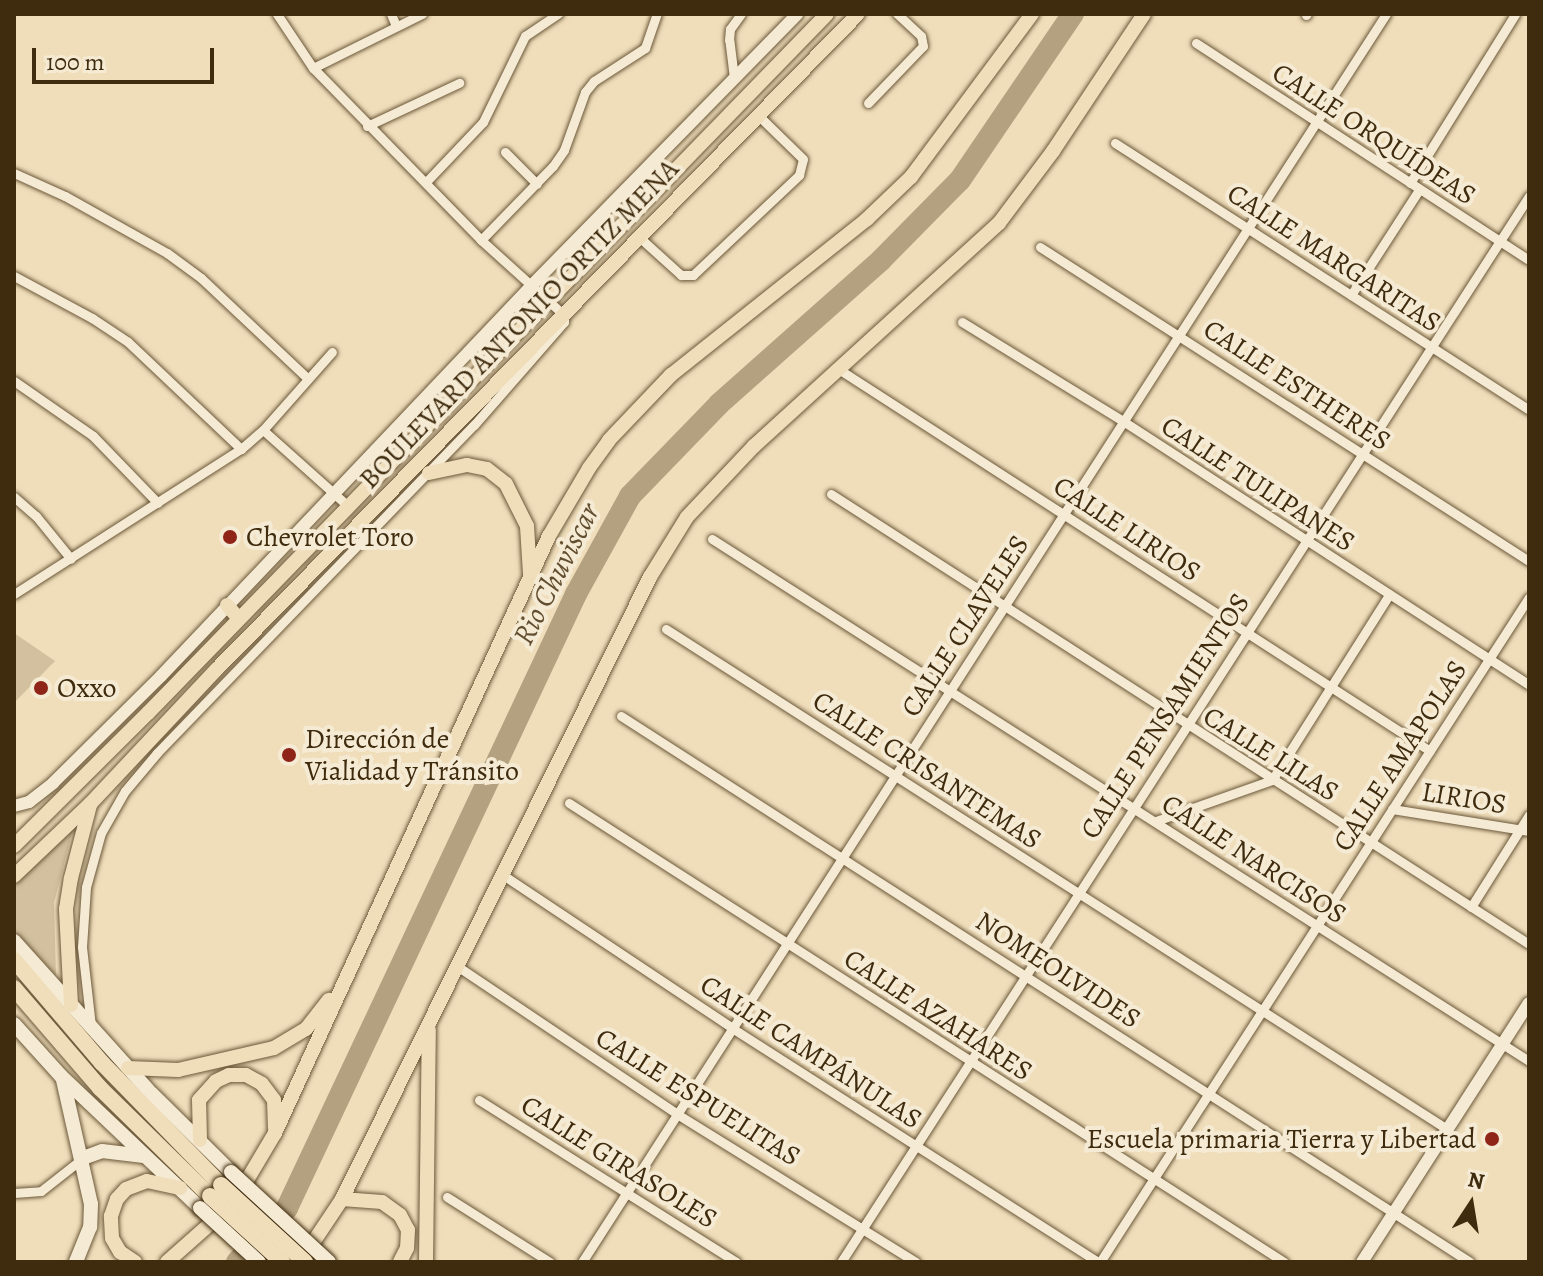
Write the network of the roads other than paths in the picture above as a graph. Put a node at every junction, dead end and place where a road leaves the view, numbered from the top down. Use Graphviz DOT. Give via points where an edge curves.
graph roads {
  1 [pos="277,14"];
  2 [pos="391,14"];
  3 [pos="422,14"];
  4 [pos="558,14"];
  5 [pos="657,14"];
  6 [pos="741,14"];
  7 [pos="797,14"];
  8 [pos="827,14"];
  9 [pos="858,14"];
  10 [pos="897,14"];
  11 [pos="1032,14"];
  12 [pos="1144,14"];
  13 [pos="1386,14"];
  14 [pos="1515,14"];
  15 [pos="396,26"];
  16 [pos="1196,43"];
  17 [pos="313,68"];
  18 [pos="734,78"];
  19 [pos="459,83"];
  20 [pos="868,103"];
  21 [pos="759,116"];
  22 [pos="1317,124"];
  23 [pos="367,126"];
  24 [pos="1115,143"];
  25 [pos="505,152"];
  26 [pos="14,173"];
  27 [pos="426,182"];
  28 [pos="1410,183"];
  29 [pos="537,184"];
  30 [pos="1419,190"];
  31 [pos="1529,196"];
  32 [pos="1247,228"];
  33 [pos="639,237"];
  34 [pos="481,240"];
  35 [pos="1500,241"];
  36 [pos="1040,247"];
  37 [pos="1529,260"];
  38 [pos="14,276"];
  39 [pos="532,285"];
  40 [pos="1351,295"];
  41 [pos="547,299"];
  42 [pos="564,315"];
  43 [pos="962,322"];
  44 [pos="1179,334"];
  45 [pos="1431,347"];
  46 [pos="332,352"];
  47 [pos="840,370"];
  48 [pos="308,379"];
  49 [pos="14,381"];
  50 [pos="1529,410"];
  51 [pos="1123,421"];
  52 [pos="263,430"];
  53 [pos="241,449"];
  54 [pos="1361,454"];
  55 [pos="429,473"];
  56 [pos="335,494"];
  57 [pos="831,494"];
  58 [pos="14,497"];
  59 [pos="158,503"];
  60 [pos="347,505"];
  61 [pos="1063,514"];
  62 [pos="301,530"];
  63 [pos="712,539"];
  64 [pos="313,541"];
  65 [pos="1305,541"];
  66 [pos="71,559"];
  67 [pos="1529,561"];
  68 [pos="530,579"];
  69 [pos="14,594"];
  70 [pos="1389,595"];
  71 [pos="1529,597"];
  72 [pos="227,605"];
  73 [pos="1004,607"];
  74 [pos="239,619"];
  75 [pos="666,629"];
  76 [pos="1246,632"];
  77 [pos="1489,659"];
  78 [pos="1529,685"];
  79 [pos="1331,687"];
  80 [pos="950,690"];
  81 [pos="621,716"];
  82 [pos="1185,726"];
  83 [pos="1430,751"];
  84 [pos="896,775"];
  85 [pos="1272,780"];
  86 [pos="91,803"];
  87 [pos="569,803"];
  88 [pos="14,806"];
  89 [pos="1133,807"];
  90 [pos="1392,809"];
  91 [pos="1529,815"];
  92 [pos="1156,821"];
  93 [pos="1524,830"];
  94 [pos="1370,843"];
  95 [pos="14,846"];
  96 [pos="841,858"];
  97 [pos="503,875"];
  98 [pos="14,876"];
  99 [pos="1077,892"];
  100 [pos="1471,907"];
  101 [pos="1317,926"];
  102 [pos="14,941"];
  103 [pos="786,944"];
  104 [pos="1529,944"];
  105 [pos="359,952"];
  106 [pos="14,960"];
  107 [pos="457,966"];
  108 [pos="1024,976"];
  109 [pos="14,988"];
  110 [pos="1529,1003"];
  111 [pos="71,1005"];
  112 [pos="1262,1011"];
  113 [pos="14,1024"];
  114 [pos="429,1024"];
  115 [pos="92,1028"];
  116 [pos="732,1028"];
  117 [pos="1503,1044"];
  118 [pos="969,1061"];
  119 [pos="1529,1061"];
  120 [pos="128,1068"];
  121 [pos="61,1076"];
  122 [pos="1209,1094"];
  123 [pos="479,1100"];
  124 [pos="677,1114"];
  125 [pos="1447,1129"];
  126 [pos="275,1133"];
  127 [pos="200,1140"];
  128 [pos="914,1145"];
  129 [pos="144,1156"];
  130 [pos="83,1158"];
  131 [pos="226,1179"];
  132 [pos="1154,1179"];
  133 [pos="180,1188"];
  134 [pos="14,1193"];
  135 [pos="627,1193"];
  136 [pos="447,1197"];
  137 [pos="342,1199"];
  138 [pos="1394,1212"];
  139 [pos="863,1226"];
  140 [pos="76,1262"];
  141 [pos="135,1262"];
  142 [pos="167,1262"];
  143 [pos="259,1262"];
  144 [pos="282,1262"];
  145 [pos="303,1262"];
  146 [pos="329,1262"];
  147 [pos="400,1262"];
  148 [pos="426,1262"];
  149 [pos="550,1262"];
  150 [pos="582,1262"];
  151 [pos="736,1262"];
  152 [pos="841,1262"];
  153 [pos="916,1262"];
  154 [pos="1099,1262"];
  155 [pos="1284,1262"];
  156 [pos="1362,1262"];
  157 [pos="1470,1262"];
  1 -- 17 [label="street"];
  2 -- 15 [label="street"];
  3 -- 15 [label="street"];
  4 -- 27 [label="street" via="525,36 483,122"];
  5 -- 29 [label="street" via="645,48 585,92 564,150"];
  6 -- 18 [label="street" via="730,29"];
  7 -- 18 [label="street, BOULEVARD ANTONIO ORTIZ MENA"];
  8 -- 41 [label="main road, BOULEVARD ANTONIO ORTIZ MENA"];
  9 -- 21 [label="main road, BOULEVARD ANTONIO ORTIZ MENA"];
  10 -- 20 [label="street" via="921,36 923,46"];
  11 -- 68 [label="main road" via="911,177 867,219 671,375 609,440 569,499"];
  12 -- 47 [label="main road" via="999,223"];
  13 -- 22 [label="street, CALLE CLAVELES"];
  14 -- 28 [label="street"];
  15 -- 17 [label="street"];
  16 -- 22 [label="street, CALLE ORQUÍDEAS"];
  17 -- 23 [label="street"];
  18 -- 39 [label="street, BOULEVARD ANTONIO ORTIZ MENA"];
  19 -- 23 [label="street"];
  21 -- 33 [label="main road, BOULEVARD ANTONIO ORTIZ MENA"];
  21 -- 33 [label="street" via="803,159 799,175 693,275 681,275"];
  22 -- 28 [label="street, CALLE ORQUÍDEAS"];
  22 -- 32 [label="street, CALLE CLAVELES"];
  23 -- 27 [label="street"];
  24 -- 32 [label="street, CALLE MARGARITAS"];
  25 -- 29 [label="street"];
  26 -- 48 [label="street" via="167,253 201,278"];
  27 -- 34 [label="street"];
  28 -- 30 [label="street, CALLE ORQUÍDEAS"];
  29 -- 34 [label="street"];
  30 -- 35 [label="street, CALLE ORQUÍDEAS"];
  30 -- 40 [label="street"];
  31 -- 35 [label="street, CALLE PENSAMIENTOS"];
  32 -- 40 [label="street, CALLE MARGARITAS"];
  32 -- 44 [label="street, CALLE CLAVELES"];
  33 -- 42 [label="main road, BOULEVARD ANTONIO ORTIZ MENA"];
  34 -- 39 [label="street"];
  35 -- 37 [label="street, CALLE ORQUÍDEAS"];
  35 -- 45 [label="street, CALLE PENSAMIENTOS"];
  36 -- 44 [label="street, CALLE ESTHERES"];
  38 -- 53 [label="street" via="128,342"];
  39 -- 41 [label="street"];
  39 -- 56 [label="street, BOULEVARD ANTONIO ORTIZ MENA"];
  40 -- 45 [label="street, CALLE MARGARITAS"];
  41 -- 42 [label="street"];
  41 -- 60 [label="main road, BOULEVARD ANTONIO ORTIZ MENA"];
  42 -- 55 [label="street" via="556,334"];
  42 -- 86 [label="main road, BOULEVARD ANTONIO ORTIZ MENA"];
  43 -- 51 [label="street, CALLE TULIPANES"];
  44 -- 51 [label="street, CALLE CLAVELES"];
  44 -- 54 [label="street, CALLE ESTHERES"];
  45 -- 50 [label="street, CALLE MARGARITAS"];
  45 -- 54 [label="street, CALLE PENSAMIENTOS"];
  46 -- 48 [label="street"];
  47 -- 61 [label="street, CALLE LIRIOS"];
  47 -- 97 [label="main road" via="754,446 687,517 650,577"];
  48 -- 52 [label="street"];
  49 -- 59 [label="street" via="93,436"];
  51 -- 61 [label="street, CALLE CLAVELES"];
  51 -- 65 [label="street, CALLE TULIPANES"];
  52 -- 53 [label="street"];
  52 -- 56 [label="street"];
  53 -- 59 [label="street"];
  54 -- 65 [label="street, CALLE PENSAMIENTOS"];
  54 -- 67 [label="street, CALLE ESTHERES"];
  55 -- 68 [label="main road" via="467,465 487,469 506,484 527,526"];
  55 -- 115 [label="street" via="157,753 110,814 90,866 83,910"];
  56 -- 60 [label="street"];
  56 -- 62 [label="street, BOULEVARD ANTONIO ORTIZ MENA"];
  57 -- 73 [label="street, CALLE LILAS"];
  58 -- 66 [label="street"];
  59 -- 66 [label="street"];
  60 -- 64 [label="main road, BOULEVARD ANTONIO ORTIZ MENA"];
  61 -- 73 [label="street, CALLE CLAVELES"];
  61 -- 76 [label="street, CALLE LIRIOS"];
  62 -- 64 [label="main road"];
  62 -- 72 [label="street, BOULEVARD ANTONIO ORTIZ MENA"];
  63 -- 80 [label="street, CALLE NARCISOS"];
  64 -- 74 [label="main road, BOULEVARD ANTONIO ORTIZ MENA"];
  65 -- 70 [label="street, CALLE TULIPANES"];
  65 -- 76 [label="street, CALLE PENSAMIENTOS"];
  66 -- 69 [label="street"];
  68 -- 105 [label="main road"];
  70 -- 77 [label="street, CALLE TULIPANES"];
  70 -- 79 [label="street"];
  71 -- 77 [label="street, CALLE AMAPOLAS"];
  72 -- 74 [label="main road"];
  72 -- 88 [label="street, BOULEVARD ANTONIO ORTIZ MENA" via="53,783 29,802"];
  73 -- 80 [label="street, CALLE CLAVELES"];
  73 -- 82 [label="street, CALLE LILAS"];
  74 -- 95 [label="main road, BOULEVARD ANTONIO ORTIZ MENA"];
  75 -- 84 [label="street, CALLE CRISANTEMAS"];
  76 -- 79 [label="street, CALLE LIRIOS"];
  76 -- 82 [label="street, CALLE PENSAMIENTOS"];
  77 -- 78 [label="street, CALLE TULIPANES"];
  77 -- 83 [label="street, CALLE AMAPOLAS"];
  79 -- 83 [label="street, CALLE LIRIOS"];
  79 -- 85 [label="street"];
  80 -- 84 [label="street, CALLE CLAVELES"];
  80 -- 89 [label="street, CALLE NARCISOS"];
  81 -- 96 [label="street, NOMEOLVIDES"];
  82 -- 85 [label="street, CALLE LILAS"];
  82 -- 89 [label="street, CALLE PENSAMIENTOS"];
  83 -- 90 [label="street, CALLE AMAPOLAS"];
  84 -- 96 [label="street, CALLE CLAVELES"];
  84 -- 99 [label="street, CALLE CRISANTEMAS"];
  85 -- 92 [label="street"];
  85 -- 94 [label="street, CALLE LILAS"];
  86 -- 98 [label="main road, BOULEVARD ANTONIO ORTIZ MENA"];
  86 -- 111 [label="main road" via="66,909"];
  87 -- 103 [label="street, CALLE AZAHARES"];
  89 -- 92 [label="street, CALLE NARCISOS"];
  89 -- 99 [label="street, CALLE PENSAMIENTOS"];
  90 -- 93 [label="street, LIRIOS"];
  90 -- 94 [label="street, CALLE AMAPOLAS"];
  91 -- 93 [label="street"];
  92 -- 101 [label="street, CALLE NARCISOS"];
  93 -- 100 [label="street"];
  94 -- 100 [label="street, CALLE LILAS"];
  94 -- 101 [label="street, CALLE AMAPOLAS"];
  96 -- 103 [label="street, CALLE CLAVELES"];
  96 -- 108 [label="street, NOMEOLVIDES"];
  97 -- 107 [label="main road"];
  97 -- 116 [label="street, CALLE CAMPÁNULAS"];
  99 -- 108 [label="street, CALLE PENSAMIENTOS"];
  99 -- 112 [label="street, CALLE CRISANTEMAS"];
  100 -- 104 [label="street, CALLE LILAS"];
  101 -- 112 [label="street, CALLE AMAPOLAS"];
  101 -- 117 [label="street, CALLE NARCISOS"];
  102 -- 111 [label="main road"];
  103 -- 116 [label="street, CALLE CLAVELES"];
  103 -- 118 [label="street, CALLE AZAHARES"];
  105 -- 120 [label="main road" via="324,1008 292,1040 256,1054 178,1070"];
  105 -- 126 [label="main road"];
  106 -- 131 [label="highway" via="88,1047"];
  107 -- 114 [label="main road"];
  107 -- 124 [label="street, CALLE ESPUELITAS"];
  108 -- 118 [label="street, CALLE PENSAMIENTOS"];
  108 -- 122 [label="street, NOMEOLVIDES"];
  109 -- 144 [label="highway, bridge" via="117,1106"];
  110 -- 117 [label="street"];
  111 -- 115 [label="main road"];
  112 -- 122 [label="street, CALLE AMAPOLAS"];
  112 -- 125 [label="street, CALLE CRISANTEMAS"];
  113 -- 121 [label="main road"];
  114 -- 137 [label="main road"];
  114 -- 148 [label="main road"];
  115 -- 120 [label="main road"];
  116 -- 124 [label="street, CALLE CLAVELES"];
  116 -- 128 [label="street, CALLE CAMPÁNULAS"];
  117 -- 119 [label="street, CALLE NARCISOS"];
  117 -- 125 [label="street"];
  118 -- 128 [label="street, CALLE PENSAMIENTOS"];
  118 -- 132 [label="street, CALLE AZAHARES"];
  120 -- 127 [label="main road"];
  121 -- 129 [label="main road"];
  121 -- 130 [label="main road"];
  122 -- 132 [label="street, CALLE AMAPOLAS"];
  122 -- 138 [label="street, NOMEOLVIDES"];
  123 -- 135 [label="street, CALLE GIRASOLES"];
  124 -- 135 [label="street, CALLE CLAVELES"];
  124 -- 139 [label="street, CALLE ESPUELITAS"];
  125 -- 138 [label="street"];
  126 -- 127 [label="main road" via="274,1100 262,1084 246,1075 229,1075 199,1100"];
  126 -- 142 [label="main road" via="236,1198"];
  127 -- 131 [label="main road"];
  128 -- 139 [label="street, CALLE PENSAMIENTOS"];
  128 -- 154 [label="street, CALLE CAMPÁNULAS"];
  129 -- 130 [label="main road" via="102,1151"];
  129 -- 133 [label="main road"];
  130 -- 134 [label="street" via="41,1191"];
  130 -- 140 [label="main road" via="91,1215"];
  131 -- 145 [label="highway, bridge"];
  131 -- 146 [label="main road, bridge"];
  132 -- 154 [label="street, CALLE AMAPOLAS"];
  132 -- 155 [label="street, CALLE AZAHARES"];
  133 -- 141 [label="main road" via="147,1181 117,1199 112,1238"];
  133 -- 143 [label="main road, bridge"];
  135 -- 150 [label="street, CALLE CLAVELES"];
  135 -- 151 [label="street, CALLE GIRASOLES"];
  136 -- 149 [label="street"];
  137 -- 145 [label="main road"];
  137 -- 147 [label="main road" via="382,1202 400,1215 408,1230"];
  138 -- 156 [label="street"];
  138 -- 157 [label="street, NOMEOLVIDES"];
  139 -- 152 [label="street, CALLE PENSAMIENTOS"];
  139 -- 153 [label="street, CALLE ESPUELITAS"];
}
